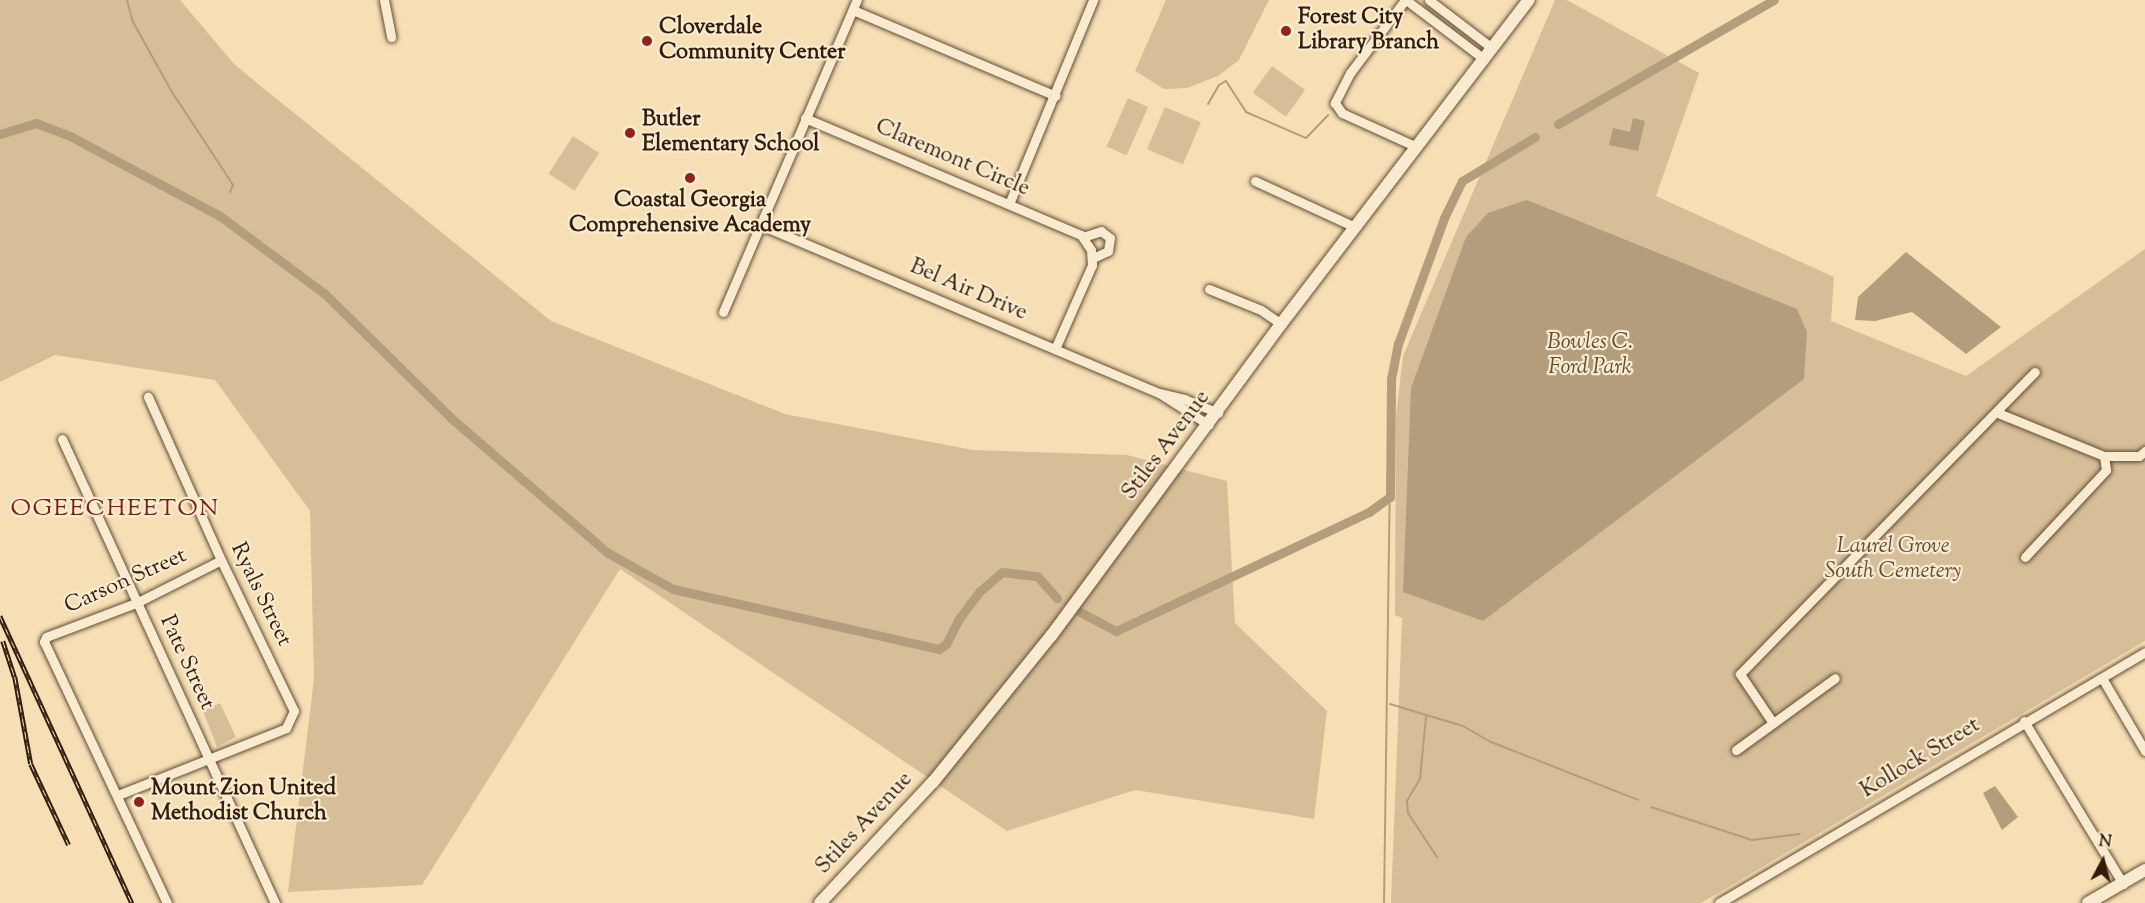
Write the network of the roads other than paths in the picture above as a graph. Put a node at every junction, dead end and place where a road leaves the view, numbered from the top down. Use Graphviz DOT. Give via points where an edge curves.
graph roads {
  1 [pos="384,0"];
  2 [pos="857,0"];
  3 [pos="1104,0"];
  4 [pos="1406,0"];
  5 [pos="1429,0"];
  6 [pos="1529,0"];
  7 [pos="1093,1"];
  8 [pos="853,10"];
  9 [pos="391,37"];
  10 [pos="1492,48"];
  11 [pos="1484,59"];
  12 [pos="1056,96"];
  13 [pos="805,118"];
  14 [pos="1417,147"];
  15 [pos="1255,180"];
  16 [pos="1009,204"];
  17 [pos="761,225"];
  18 [pos="1355,227"];
  19 [pos="1083,237"];
  20 [pos="1093,258"];
  21 [pos="1209,289"];
  22 [pos="723,312"];
  23 [pos="1281,324"];
  24 [pos="1055,349"];
  25 [pos="2035,372"];
  26 [pos="1159,393"];
  27 [pos="148,397"];
  28 [pos="1218,413"];
  29 [pos="1998,413"];
  30 [pos="1209,425"];
  31 [pos="62,439"];
  32 [pos="2145,451"];
  33 [pos="2104,456"];
  34 [pos="2025,557"];
  35 [pos="221,560"];
  36 [pos="136,603"];
  37 [pos="2145,652"];
  38 [pos="1835,678"];
  39 [pos="2102,678"];
  40 [pos="2024,721"];
  41 [pos="1773,723"];
  42 [pos="1736,750"];
  43 [pos="2145,751"];
  44 [pos="209,757"];
  45 [pos="118,795"];
  46 [pos="2145,870"];
  47 [pos="2123,884"];
  48 [pos="2093,902"];
  49 [pos="167,903"];
  50 [pos="275,903"];
  51 [pos="820,903"];
  52 [pos="1719,903"];
  1 -- 9 [label="street"];
  2 -- 8 [label="street"];
  3 -- 7 [label="street"];
  4 -- 11 [label="street"];
  4 -- 14 [label="street" via="1336,94 1335,104 1342,113"];
  5 -- 10 [label="street"];
  6 -- 10 [label="street, Stiles Avenue"];
  7 -- 12 [label="street"];
  8 -- 12 [label="street"];
  8 -- 13 [label="street"];
  10 -- 11 [label="street, Stiles Avenue"];
  11 -- 14 [label="street, Stiles Avenue"];
  12 -- 16 [label="street"];
  13 -- 16 [label="street, Claremont Circle"];
  13 -- 17 [label="street"];
  14 -- 18 [label="street, Stiles Avenue"];
  15 -- 18 [label="street"];
  16 -- 19 [label="street, Claremont Circle"];
  17 -- 22 [label="street"];
  17 -- 24 [label="street, Bel Air Drive"];
  18 -- 23 [label="street, Stiles Avenue"];
  19 -- 20 [label="street"];
  19 -- 20 [label="street, Claremont Circle" via="1101,231 1110,238 1108,251"];
  20 -- 24 [label="street, Claremont Circle"];
  21 -- 23 [label="street" via="1261,310"];
  23 -- 28 [label="street, Stiles Avenue"];
  24 -- 26 [label="street, Bel Air Drive"];
  25 -- 29 [label="street"];
  26 -- 28 [label="street, Bel Air Drive"];
  26 -- 30 [label="street, Bel Air Drive"];
  27 -- 35 [label="street, Ryals Street"];
  28 -- 30 [label="street, Stiles Avenue"];
  29 -- 33 [label="street"];
  29 -- 41 [label="street" via="1740,674"];
  30 -- 51 [label="street, Stiles Avenue" via="1051,636 933,782"];
  31 -- 36 [label="street, Pate Street"];
  32 -- 33 [label="street" via="2139,456"];
  33 -- 34 [label="street" via="2106,470"];
  35 -- 36 [label="street, Carson Street"];
  35 -- 44 [label="street, Ryals Street" via="294,711 286,728"];
  36 -- 44 [label="street, Pate Street"];
  36 -- 45 [label="street, Carson Street" via="44,642"];
  37 -- 39 [label="street, Kollock Street"];
  38 -- 41 [label="street"];
  39 -- 40 [label="street, Kollock Street"];
  39 -- 43 [label="street"];
  40 -- 47 [label="street"];
  40 -- 52 [label="street, Kollock Street"];
  41 -- 42 [label="street"];
  44 -- 45 [label="street"];
  44 -- 50 [label="street, Pate Street"];
  45 -- 49 [label="street"];
  46 -- 47 [label="street"];
  47 -- 48 [label="street"];
}
